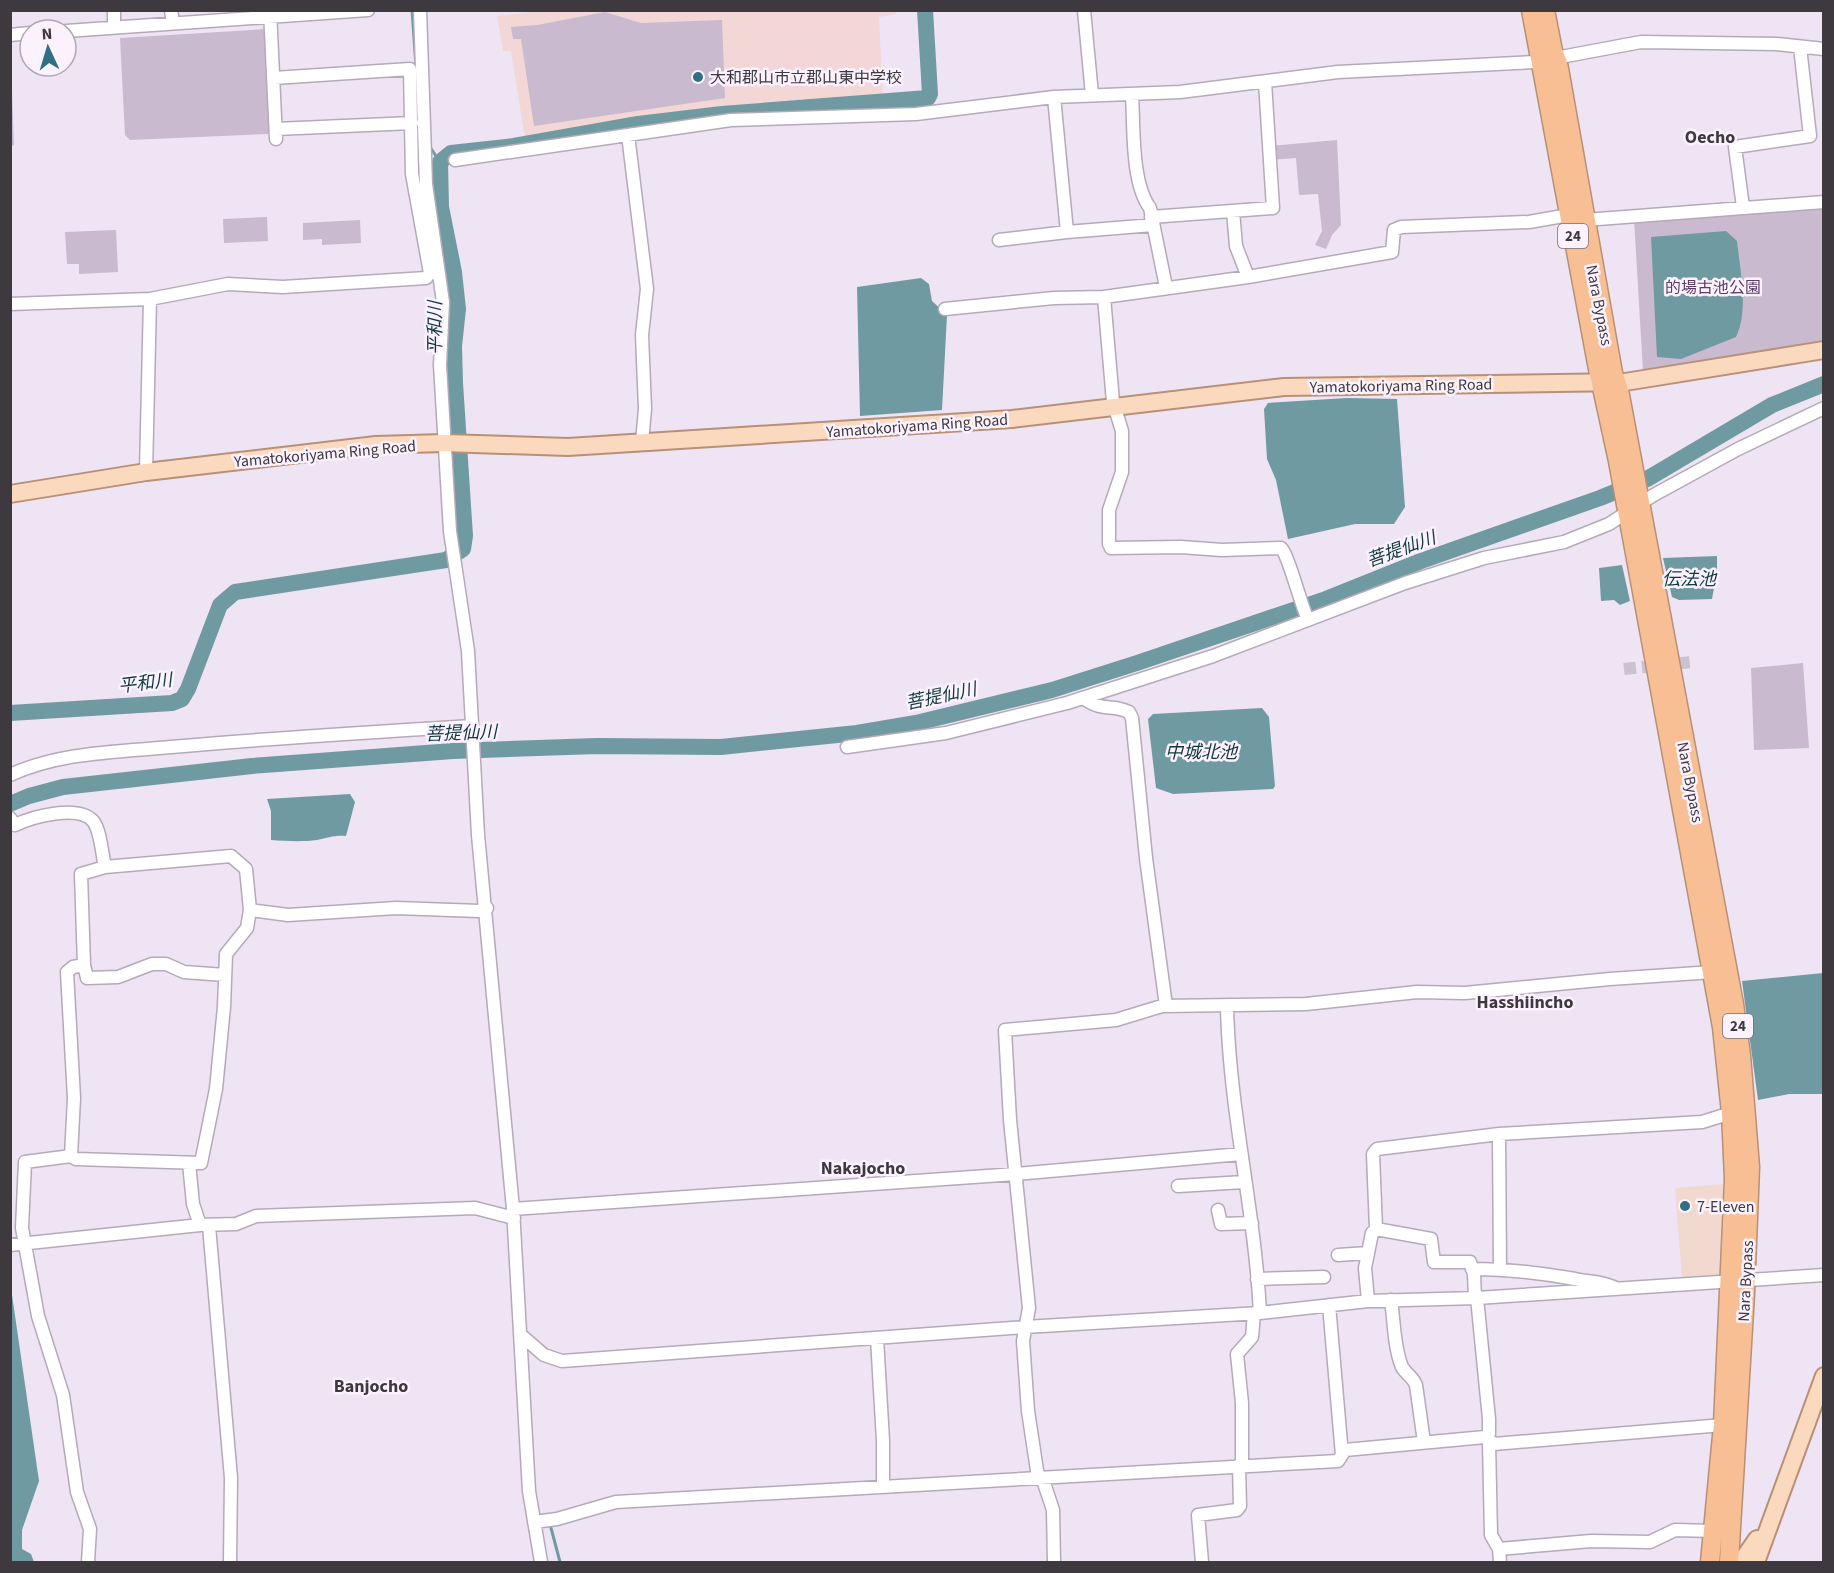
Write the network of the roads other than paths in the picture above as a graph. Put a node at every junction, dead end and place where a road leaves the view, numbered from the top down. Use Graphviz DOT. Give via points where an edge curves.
graph roads {
  1 [pos="114,10"];
  2 [pos="368,10"];
  3 [pos="420,10"];
  4 [pos="1084,10"];
  5 [pos="1531,10"];
  6 [pos="1545,10"];
  7 [pos="270,14"];
  8 [pos="172,17"];
  9 [pos="114,27"];
  10 [pos="78,30"];
  11 [pos="1800,46"];
  12 [pos="1824,49"];
  13 [pos="1548,59"];
  14 [pos="274,78"];
  15 [pos="1265,82"];
  16 [pos="1092,95"];
  17 [pos="1132,95"];
  18 [pos="1054,97"];
  19 [pos="418,126"];
  20 [pos="628,135"];
  21 [pos="454,160"];
  22 [pos="1824,202"];
  23 [pos="1743,207"];
  24 [pos="1233,211"];
  25 [pos="1577,218"];
  26 [pos="1152,221"];
  27 [pos="1067,232"];
  28 [pos="999,240"];
  29 [pos="1248,277"];
  30 [pos="1166,286"];
  31 [pos="1104,297"];
  32 [pos="150,299"];
  33 [pos="10,304"];
  34 [pos="945,309"];
  35 [pos="1824,350"];
  36 [pos="1609,382"];
  37 [pos="1114,408"];
  38 [pos="1824,408"];
  39 [pos="642,442"];
  40 [pos="456,444"];
  41 [pos="146,472"];
  42 [pos="10,494"];
  43 [pos="1632,505"];
  44 [pos="1307,618"];
  45 [pos="1083,698"];
  46 [pos="472,728"];
  47 [pos="847,747"];
  48 [pos="10,775"];
  49 [pos="13,822"];
  50 [pos="105,867"];
  51 [pos="487,908"];
  52 [pos="250,910"];
  53 [pos="84,965"];
  54 [pos="1713,972"];
  55 [pos="225,975"];
  56 [pos="1166,1006"];
  57 [pos="1227,1006"];
  58 [pos="1731,1113"];
  59 [pos="1499,1134"];
  60 [pos="1241,1154"];
  61 [pos="71,1156"];
  62 [pos="189,1163"];
  63 [pos="1016,1174"];
  64 [pos="1244,1182"];
  65 [pos="1178,1186"];
  66 [pos="1218,1210"];
  67 [pos="514,1213"];
  68 [pos="1252,1223"];
  69 [pos="204,1225"];
  70 [pos="1376,1229"];
  71 [pos="18,1244"];
  72 [pos="1368,1254"];
  73 [pos="1338,1255"];
  74 [pos="1472,1269"];
  75 [pos="1500,1269"];
  76 [pos="1824,1275"];
  77 [pos="1324,1277"];
  78 [pos="1257,1280"];
  79 [pos="1738,1282"];
  80 [pos="1618,1289"];
  81 [pos="1476,1298"];
  82 [pos="1391,1300"];
  83 [pos="1368,1301"];
  84 [pos="1329,1305"];
  85 [pos="1257,1313"];
  86 [pos="1025,1327"];
  87 [pos="522,1336"];
  88 [pos="877,1338"];
  89 [pos="1824,1376"];
  90 [pos="1723,1425"];
  91 [pos="1487,1440"];
  92 [pos="1424,1442"];
  93 [pos="1342,1455"];
  94 [pos="1240,1465"];
  95 [pos="1040,1477"];
  96 [pos="883,1486"];
  97 [pos="1776,1504"];
  98 [pos="534,1522"];
  99 [pos="1714,1531"];
  100 [pos="1499,1550"];
  101 [pos="88,1563"];
  102 [pos="230,1563"];
  103 [pos="541,1563"];
  104 [pos="1054,1563"];
  105 [pos="1202,1563"];
  106 [pos="1500,1563"];
  107 [pos="1710,1563"];
  108 [pos="1729,1563"];
  109 [pos="1741,1563"];
  110 [pos="1756,1563"];
  1 -- 9 [label="street"];
  2 -- 7 [label="street"];
  3 -- 19 [label="street"];
  4 -- 16 [label="street"];
  5 -- 13 [label="highway, Nara Bypass / 24"];
  6 -- 13 [label="highway, Nara Bypass / 24"];
  7 -- 8 [label="street"];
  7 -- 14 [label="street"];
  8 -- 9 [label="street"];
  9 -- 10 [label="street"];
  11 -- 12 [label="street"];
  11 -- 13 [label="street" via="1641,42"];
  11 -- 23 [label="street" via="1810,136 1735,147"];
  13 -- 15 [label="street" via="1491,66 1338,72"];
  13 -- 25 [label="highway, Nara Bypass / 24"];
  14 -- 19 [label="street" via="410,69"];
  14 -- 19 [label="street" via="276,134"];
  15 -- 17 [label="street"];
  15 -- 24 [label="street" via="1272,208"];
  16 -- 17 [label="street"];
  16 -- 18 [label="street"];
  17 -- 26 [label="street" via="1137,165"];
  18 -- 20 [label="street" via="916,114 731,120"];
  18 -- 27 [label="street"];
  19 -- 32 [label="street" via="412,174 430,273 426,278 283,287 228,284"];
  19 -- 40 [label="street" via="425,148 428,209 443,302 440,346"];
  20 -- 21 [label="street"];
  20 -- 39 [label="street" via="647,289 642,335"];
  22 -- 23 [label="street"];
  23 -- 25 [label="street"];
  24 -- 26 [label="street"];
  24 -- 29 [label="street" via="1236,246"];
  25 -- 29 [label="street" via="1401,227 1394,230 1392,252"];
  25 -- 36 [label="highway, Nara Bypass / 24"];
  26 -- 27 [label="street"];
  26 -- 30 [label="street"];
  27 -- 28 [label="street"];
  29 -- 30 [label="street"];
  30 -- 31 [label="street"];
  31 -- 34 [label="street"];
  31 -- 37 [label="street"];
  32 -- 33 [label="street"];
  32 -- 41 [label="street"];
  35 -- 36 [label="main road, Yamatokoriyama Ring Road" via="1678,375"];
  36 -- 37 [label="main road, Yamatokoriyama Ring Road" via="1284,387"];
  36 -- 43 [label="highway, Nara Bypass / 24"];
  37 -- 39 [label="main road, Yamatokoriyama Ring Road" via="927,426"];
  37 -- 44 [label="street" via="1122,431 1122,472 1109,510 1111,548 1281,548 1287,553 1292,582"];
  38 -- 43 [label="street"];
  39 -- 40 [label="main road, Yamatokoriyama Ring Road" via="544,447"];
  40 -- 41 [label="main road, Yamatokoriyama Ring Road" via="376,445"];
  40 -- 46 [label="street" via="450,531 468,651"];
  41 -- 42 [label="main road, Yamatokoriyama Ring Road"];
  43 -- 44 [label="street" via="1609,524 1564,542 1484,558"];
  43 -- 54 [label="highway, Nara Bypass / 24"];
  43 -- 79 [label="highway, Nara Bypass / 24" via="1738,1030 1750,1167"];
  44 -- 45 [label="street" via="1213,656"];
  45 -- 47 [label="street" via="946,733"];
  45 -- 56 [label="street" via="1098,708 1122,708 1132,718"];
  46 -- 48 [label="street" via="246,740 79,755 32,765"];
  46 -- 51 [label="street"];
  49 -- 50 [label="street" via="46,813 86,816 94,822"];
  50 -- 52 [label="street" via="231,856 246,869"];
  50 -- 53 [label="street" via="81,874"];
  51 -- 52 [label="street" via="396,908 288,915"];
  51 -- 67 [label="street"];
  52 -- 55 [label="street" via="247,928 226,954"];
  53 -- 55 [label="street" via="87,978 118,976 152,964 166,964 184,972"];
  53 -- 61 [label="street" via="67,972 74,1098"];
  54 -- 57 [label="street" via="1465,993 1417,992 1317,1003"];
  54 -- 58 [label="highway, Nara Bypass / 24"];
  55 -- 62 [label="street" via="216,1089 208,1131 201,1163"];
  56 -- 57 [label="street"];
  56 -- 63 [label="street" via="1116,1020 1005,1030"];
  57 -- 60 [label="street" via="1230,1072"];
  58 -- 59 [label="street" via="1701,1122"];
  58 -- 79 [label="highway, Nara Bypass / 24"];
  59 -- 70 [label="street" via="1377,1149 1373,1154"];
  59 -- 75 [label="street"];
  60 -- 63 [label="street"];
  60 -- 64 [label="street"];
  61 -- 62 [label="street"];
  61 -- 71 [label="street" via="25,1161"];
  62 -- 69 [label="street" via="193,1204"];
  63 -- 67 [label="street"];
  63 -- 86 [label="street" via="1029,1308"];
  64 -- 65 [label="street"];
  64 -- 68 [label="street"];
  66 -- 68 [label="street" via="1221,1224"];
  67 -- 69 [label="street" via="475,1208 255,1216 236,1224"];
  67 -- 87 [label="street"];
  68 -- 78 [label="street"];
  69 -- 71 [label="street"];
  69 -- 102 [label="street" via="231,1478"];
  70 -- 72 [label="street"];
  70 -- 74 [label="street" via="1431,1239 1434,1262 1470,1262"];
  71 -- 101 [label="street" via="63,1395 77,1492 90,1529"];
  72 -- 73 [label="street"];
  72 -- 83 [label="street"];
  74 -- 75 [label="street"];
  74 -- 81 [label="street"];
  75 -- 80 [label="street" via="1601,1282"];
  76 -- 79 [label="street"];
  77 -- 78 [label="street"];
  78 -- 85 [label="street"];
  79 -- 80 [label="street"];
  79 -- 90 [label="highway, Nara Bypass / 24"];
  79 -- 108 [label="highway, Nara Bypass / 24"];
  80 -- 81 [label="street"];
  81 -- 82 [label="street"];
  81 -- 91 [label="street" via="1489,1419"];
  82 -- 83 [label="street"];
  82 -- 92 [label="street" via="1400,1359 1416,1385"];
  83 -- 84 [label="street"];
  84 -- 85 [label="street"];
  84 -- 93 [label="street"];
  85 -- 86 [label="street"];
  85 -- 94 [label="street" via="1252,1337 1238,1354 1242,1403"];
  86 -- 88 [label="street"];
  86 -- 95 [label="street" via="1028,1411"];
  87 -- 88 [label="street" via="544,1356 562,1361"];
  87 -- 98 [label="street"];
  88 -- 96 [label="street"];
  89 -- 97 [label="main road"];
  90 -- 91 [label="street" via="1494,1444"];
  90 -- 99 [label="highway, Nara Bypass / 24"];
  91 -- 92 [label="street"];
  91 -- 100 [label="street" via="1491,1535"];
  92 -- 93 [label="street" via="1345,1450"];
  93 -- 94 [label="street" via="1338,1461"];
  94 -- 95 [label="street"];
  94 -- 105 [label="street" via="1237,1510 1198,1515"];
  95 -- 96 [label="street"];
  95 -- 104 [label="street" via="1053,1510"];
  96 -- 98 [label="street" via="616,1502"];
  97 -- 109 [label="main road"];
  97 -- 110 [label="main road"];
  98 -- 103 [label="street"];
  99 -- 100 [label="street" via="1675,1530 1650,1542 1591,1541"];
  99 -- 107 [label="highway, Nara Bypass / 24"];
  100 -- 106 [label="street"];
}
